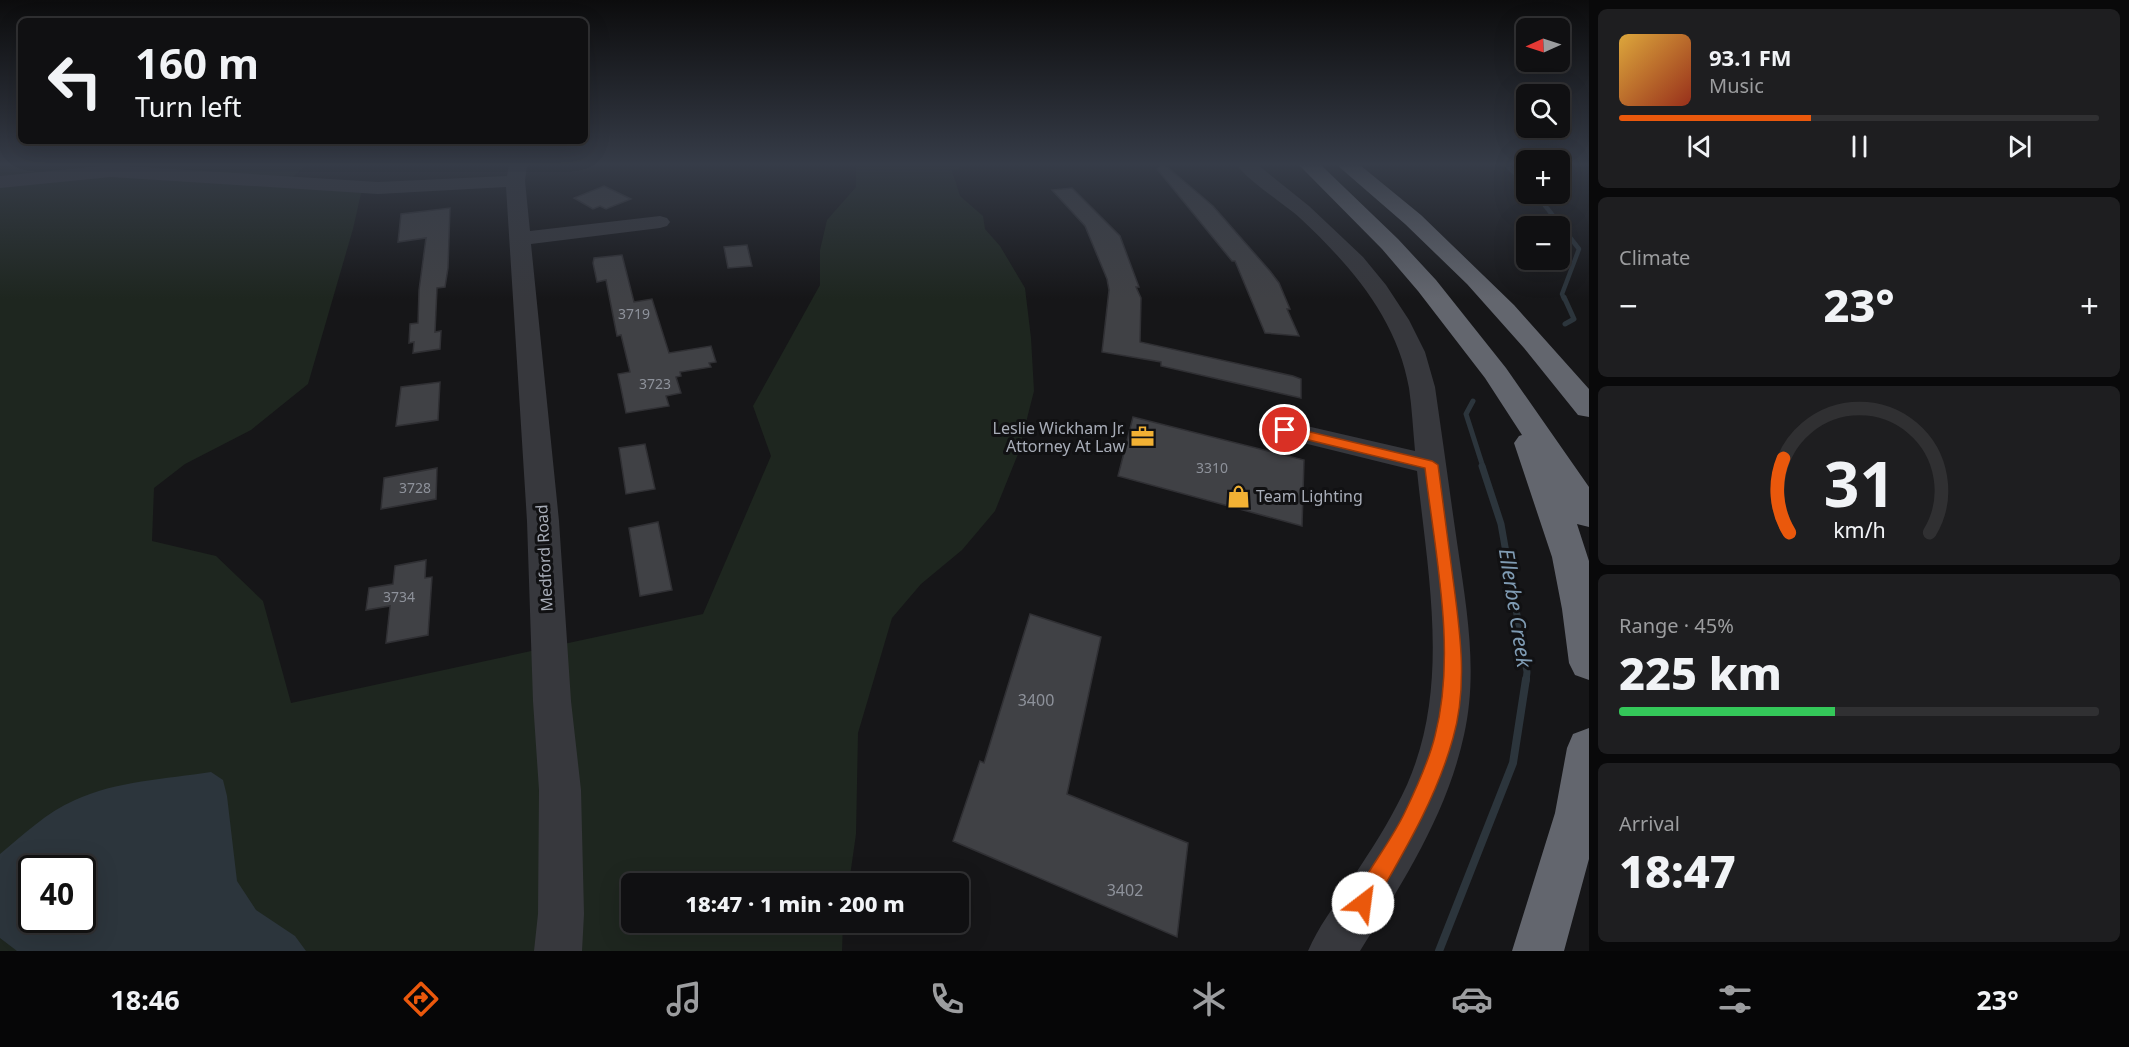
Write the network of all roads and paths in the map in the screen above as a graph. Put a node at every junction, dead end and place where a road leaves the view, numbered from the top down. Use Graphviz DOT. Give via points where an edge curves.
graph roads {
  1 [pos="518,209"];
  2 [pos="1300,209"];
  3 [pos="1357,209"];
  4 [pos="1399,209"];
  5 [pos="660,222"];
  6 [pos="520,238"];
  7 [pos="1513,319"];
  8 [pos="1589,390"];
  9 [pos="1520,405"];
  10 [pos="1589,408"];
  11 [pos="1285,430"];
  12 [pos="1432,465"];
  13 [pos="1589,515"];
  14 [pos="1589,663"];
  15 [pos="1589,748"];
  16 [pos="558,951"];
  17 [pos="1332,951"];
  18 [pos="1538,951"];
  1 -- 6 [label="street, Medford Road"];
  2 -- 12 [label="street" via="1363,273 1399,320 1418,366"];
  3 -- 9 [label="highway" via="1400,253 1467,333"];
  4 -- 7 [label="highway"];
  5 -- 6 [label="street"];
  6 -- 16 [label="street, Medford Road" via="560,790"];
  7 -- 8 [label="highway"];
  7 -- 10 [label="highway"];
  9 -- 13 [label="highway"];
  9 -- 14 [label="highway" via="1538,473 1574,570"];
  11 -- 12 [label="street"];
  12 -- 17 [label="street" via="1452,636 1453,675 1444,738 1412,819"];
  15 -- 18 [label="highway" via="1578,813"];
}
